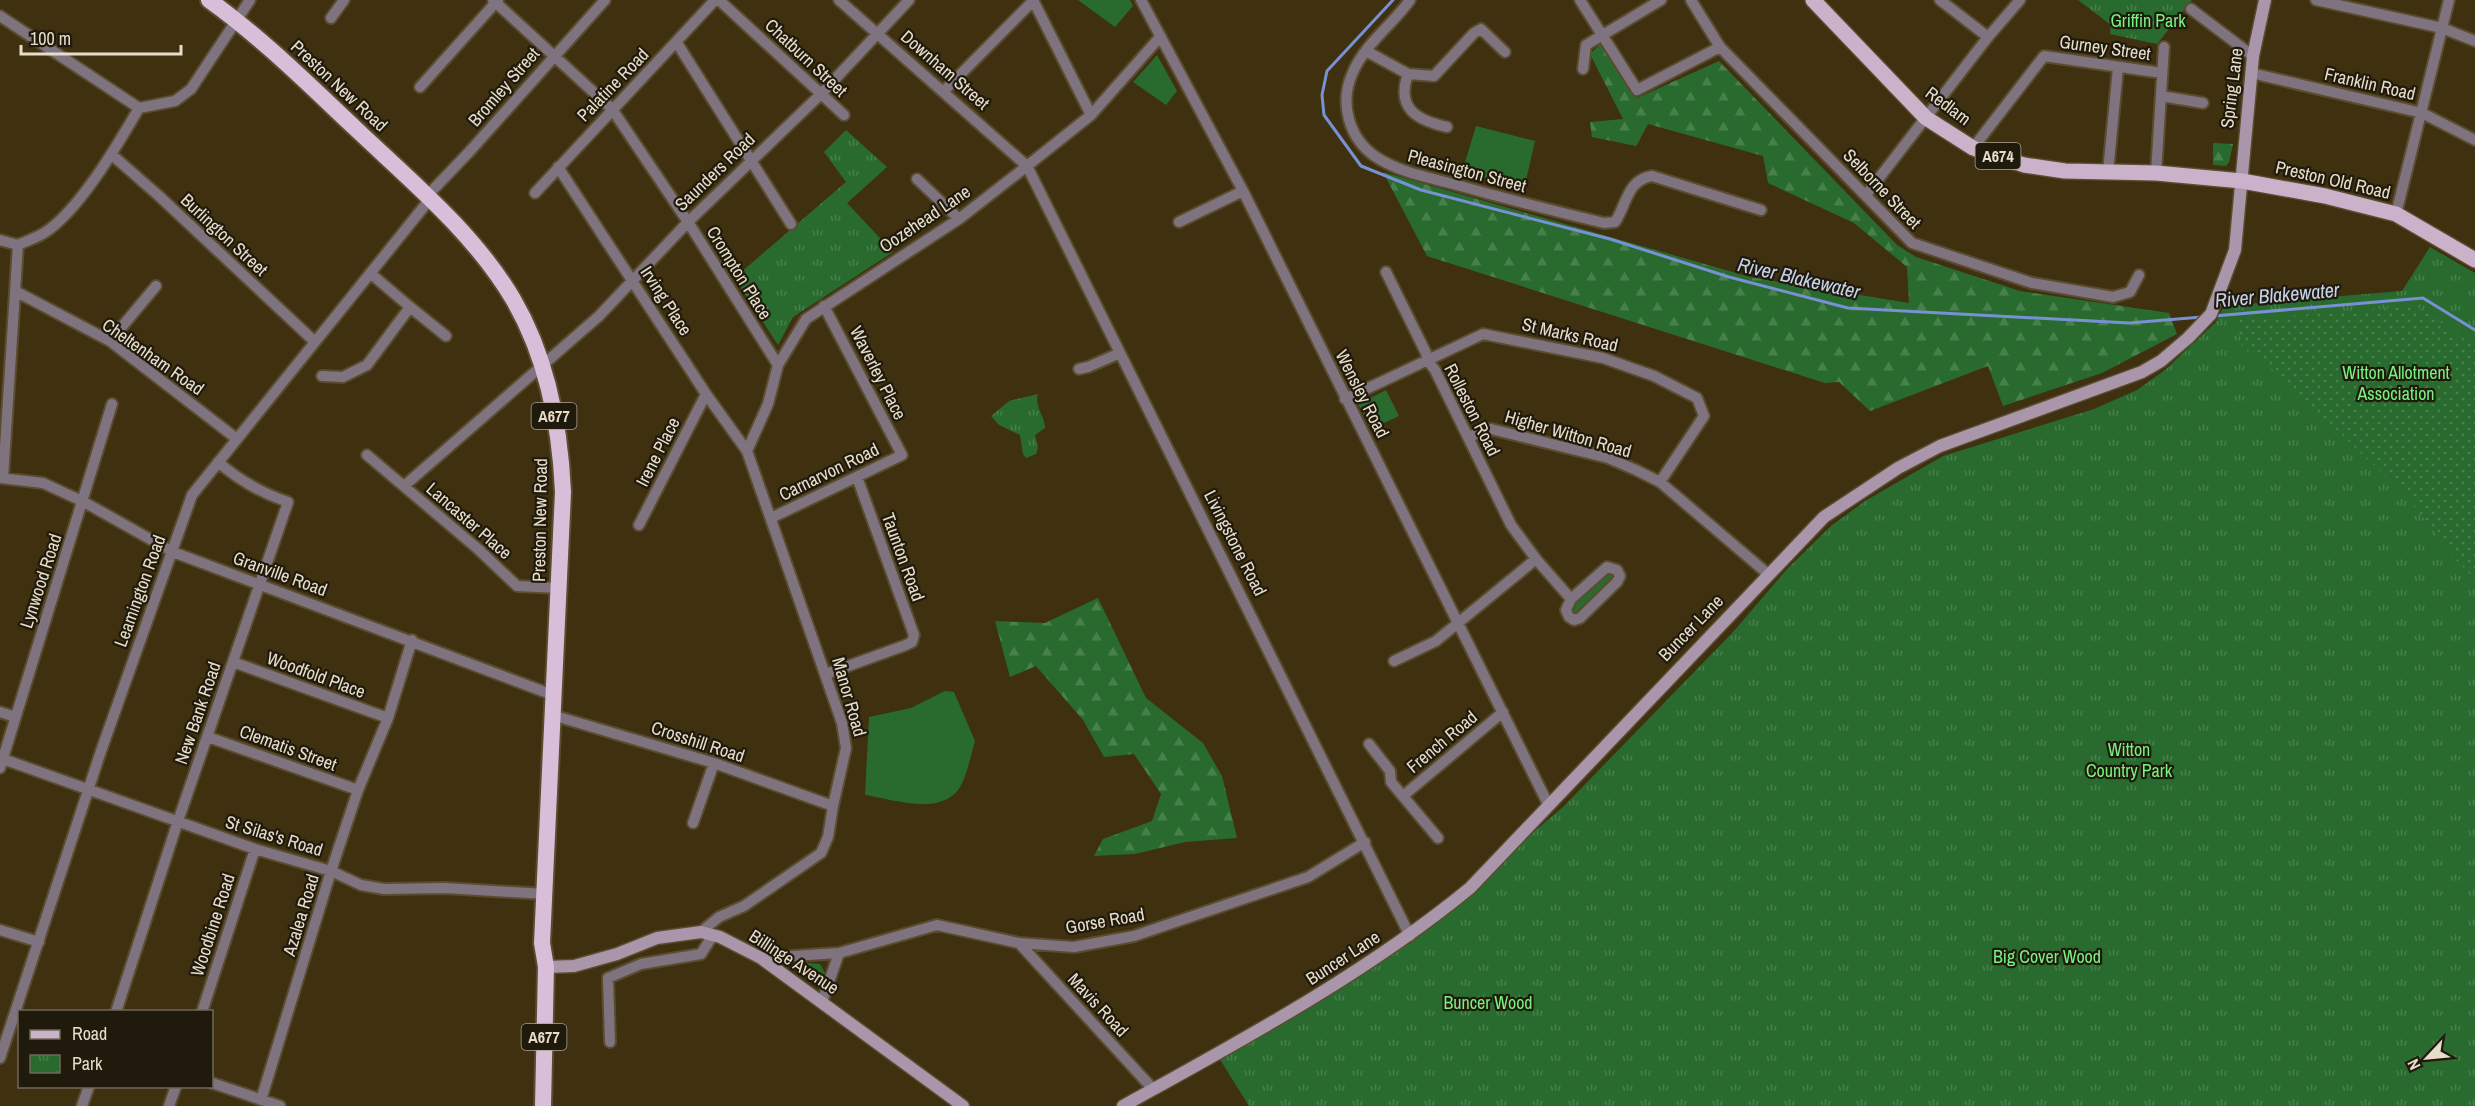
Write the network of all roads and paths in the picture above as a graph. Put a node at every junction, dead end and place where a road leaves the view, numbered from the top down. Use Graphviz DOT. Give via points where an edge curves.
graph roads {
  1 [pos="209,0"];
  2 [pos="250,0"];
  3 [pos="344,0"];
  4 [pos="605,0"];
  5 [pos="715,0"];
  6 [pos="719,0"];
  7 [pos="839,0"];
  8 [pos="909,0"];
  9 [pos="1034,0"];
  10 [pos="1141,0"];
  11 [pos="1410,0"];
  12 [pos="1580,0"];
  13 [pos="1661,0"];
  14 [pos="1691,0"];
  15 [pos="1813,0"];
  16 [pos="1940,0"];
  17 [pos="2020,0"];
  18 [pos="2265,0"];
  19 [pos="2316,0"];
  20 [pos="2449,0"];
  21 [pos="495,1"];
  22 [pos="2352,4"];
  23 [pos="2191,9"];
  24 [pos="0,16"];
  25 [pos="331,18"];
  26 [pos="236,20"];
  27 [pos="2442,28"];
  28 [pos="876,32"];
  29 [pos="1602,35"];
  30 [pos="1160,37"];
  31 [pos="1988,37"];
  32 [pos="2475,40"];
  33 [pos="677,43"];
  34 [pos="1720,47"];
  35 [pos="2164,47"];
  36 [pos="1366,51"];
  37 [pos="1505,52"];
  38 [pos="554,55"];
  39 [pos="2253,56"];
  40 [pos="2118,68"];
  41 [pos="1583,69"];
  42 [pos="2162,73"];
  43 [pos="2251,73"];
  44 [pos="1408,74"];
  45 [pos="420,87"];
  46 [pos="944,91"];
  47 [pos="821,94"];
  48 [pos="2161,96"];
  49 [pos="2203,103"];
  50 [pos="139,108"];
  51 [pos="612,109"];
  52 [pos="2422,113"];
  53 [pos="844,115"];
  54 [pos="1091,115"];
  55 [pos="1926,118"];
  56 [pos="1447,127"];
  57 [pos="2475,140"];
  58 [pos="1973,148"];
  59 [pos="111,154"];
  60 [pos="751,159"];
  61 [pos="1027,166"];
  62 [pos="558,167"];
  63 [pos="2108,172"];
  64 [pos="2156,173"];
  65 [pos="917,179"];
  66 [pos="2242,181"];
  67 [pos="1243,191"];
  68 [pos="535,193"];
  69 [pos="1866,195"];
  70 [pos="428,197"];
  71 [pos="1761,210"];
  72 [pos="2396,214"];
  73 [pos="959,219"];
  74 [pos="688,222"];
  75 [pos="1179,222"];
  76 [pos="791,224"];
  77 [pos="0,240"];
  78 [pos="18,245"];
  79 [pos="2474,256"];
  80 [pos="1386,272"];
  81 [pos="370,273"];
  82 [pos="2139,275"];
  83 [pos="633,280"];
  84 [pos="156,286"];
  85 [pos="15,291"];
  86 [pos="824,306"];
  87 [pos="410,307"];
  88 [pos="446,336"];
  89 [pos="110,341"];
  90 [pos="314,341"];
  91 [pos="6,351"];
  92 [pos="1120,353"];
  93 [pos="1428,361"];
  94 [pos="542,364"];
  95 [pos="778,365"];
  96 [pos="1079,369"];
  97 [pos="322,376"];
  98 [pos="706,394"];
  99 [pos="1346,399"];
  100 [pos="112,404"];
  101 [pos="1468,437"];
  102 [pos="237,439"];
  103 [pos="747,451"];
  104 [pos="367,455"];
  105 [pos="902,455"];
  106 [pos="218,462"];
  107 [pos="857,477"];
  108 [pos="1,478"];
  109 [pos="1660,482"];
  110 [pos="404,486"];
  111 [pos="84,502"];
  112 [pos="771,518"];
  113 [pos="639,525"];
  114 [pos="172,552"];
  115 [pos="1536,559"];
  116 [pos="1768,573"];
  117 [pos="261,583"];
  118 [pos="559,588"];
  119 [pos="1571,599"];
  120 [pos="1459,623"];
  121 [pos="412,640"];
  122 [pos="233,662"];
  123 [pos="1394,662"];
  124 [pos="826,674"];
  125 [pos="553,695"];
  126 [pos="0,712"];
  127 [pos="1503,712"];
  128 [pos="552,715"];
  129 [pos="15,717"];
  130 [pos="388,718"];
  131 [pos="208,737"];
  132 [pos="1369,744"];
  133 [pos="714,763"];
  134 [pos="1,764"];
  135 [pos="89,789"];
  136 [pos="358,790"];
  137 [pos="1402,796"];
  138 [pos="1548,804"];
  139 [pos="832,810"];
  140 [pos="178,821"];
  141 [pos="693,823"];
  142 [pos="1438,838"];
  143 [pos="1365,842"];
  144 [pos="255,849"];
  145 [pos="331,871"];
  146 [pos="545,894"];
  147 [pos="0,930"];
  148 [pos="707,934"];
  149 [pos="1410,936"];
  150 [pos="39,942"];
  151 [pos="1018,943"];
  152 [pos="839,953"];
  153 [pos="761,958"];
  154 [pos="546,967"];
  155 [pos="822,1002"];
  156 [pos="116,1010"];
  157 [pos="202,1010"];
  158 [pos="610,1042"];
  159 [pos="0,1058"];
  160 [pos="213,1083"];
  161 [pos="88,1088"];
  162 [pos="175,1088"];
  163 [pos="1154,1089"];
  164 [pos="261,1100"];
  165 [pos="82,1106"];
  166 [pos="169,1106"];
  167 [pos="280,1106"];
  168 [pos="543,1106"];
  169 [pos="963,1106"];
  170 [pos="1123,1106"];
  1 -- 26 [label="highway, Preston New Road / A677"];
  2 -- 26 [label="street"];
  3 -- 25 [label="street"];
  4 -- 38 [label="street, Bromley Street"];
  5 -- 33 [label="street, Palatine Road"];
  6 -- 47 [label="street, Chatburn Street"];
  7 -- 28 [label="street, Downham Street"];
  8 -- 28 [label="street, Saunders Road"];
  9 -- 46 [label="street"];
  9 -- 54 [label="street"];
  10 -- 30 [label="street, Wensley Road"];
  11 -- 36 [label="street, Pleasington Street"];
  12 -- 29 [label="street"];
  13 -- 29 [label="street"];
  14 -- 34 [label="street, Selborne Street"];
  15 -- 55 [label="main road, Redlam / A674"];
  16 -- 31 [label="street"];
  17 -- 31 [label="street"];
  18 -- 39 [label="main road, Spring Lane"];
  19 -- 22 [label="street"];
  20 -- 27 [label="street"];
  21 -- 38 [label="street, Crompton Place"];
  21 -- 45 [label="street"];
  22 -- 27 [label="street"];
  23 -- 39 [label="street"];
  24 -- 50 [label="street"];
  26 -- 50 [label="street" via="191,89 175,101"];
  26 -- 70 [label="highway, Preston New Road / A677"];
  27 -- 32 [label="street"];
  27 -- 52 [label="street"];
  28 -- 46 [label="street, Downham Street"];
  28 -- 47 [label="street, Saunders Road"];
  29 -- 34 [label="street" via="1637,90"];
  29 -- 41 [label="street" via="1586,45"];
  30 -- 54 [label="street, Oozehead Lane"];
  30 -- 67 [label="street, Wensley Road"];
  31 -- 55 [label="street"];
  33 -- 51 [label="street, Palatine Road"];
  33 -- 60 [label="street"];
  34 -- 69 [label="street, Selborne Street"];
  35 -- 42 [label="street"];
  36 -- 44 [label="street"];
  36 -- 71 [label="street, Pleasington Street" via="1353,71 1346,115 1355,136 1374,156 1395,168 1604,223 1615,222 1630,188 1642,177 1652,176"];
  37 -- 44 [label="street" via="1484,25 1434,76"];
  38 -- 51 [label="street, Crompton Place"];
  38 -- 70 [label="street, Bromley Street"];
  39 -- 43 [label="main road, Spring Lane"];
  40 -- 42 [label="street, Gurney Street"];
  40 -- 58 [label="street, Gurney Street" via="2044,56"];
  40 -- 63 [label="street"];
  42 -- 48 [label="street"];
  43 -- 52 [label="street, Franklin Road"];
  43 -- 66 [label="main road, Spring Lane"];
  44 -- 56 [label="street" via="1404,97 1409,110 1431,124"];
  46 -- 61 [label="street, Downham Street"];
  47 -- 53 [label="street, Chatburn Street"];
  47 -- 60 [label="street, Saunders Road"];
  48 -- 49 [label="street"];
  48 -- 64 [label="street"];
  50 -- 59 [label="street"];
  51 -- 62 [label="street, Palatine Road"];
  51 -- 74 [label="street, Crompton Place"];
  52 -- 57 [label="street, Franklin Road"];
  52 -- 72 [label="street"];
  54 -- 61 [label="street, Oozehead Lane"];
  55 -- 58 [label="main road, Redlam / A674"];
  55 -- 69 [label="street"];
  58 -- 63 [label="main road, Redlam / A674" via="2024,165"];
  59 -- 78 [label="street" via="68,214 43,234"];
  59 -- 90 [label="street, Burlington Street"];
  60 -- 74 [label="street, Saunders Road"];
  60 -- 76 [label="street"];
  61 -- 73 [label="street, Oozehead Lane"];
  61 -- 92 [label="street, Livingstone Road"];
  62 -- 68 [label="street, Palatine Road"];
  62 -- 83 [label="street, Irving Place"];
  63 -- 64 [label="main road, Redlam / A674"];
  64 -- 66 [label="main road, Redlam / A674"];
  65 -- 73 [label="street"];
  66 -- 72 [label="main road, Preston Old Road / A674"];
  66 -- 116 [label="main road, Buncer Lane" via="2235,250 2211,314 2161,361 2098,389 1940,446 1898,468 1824,517"];
  67 -- 75 [label="street"];
  67 -- 99 [label="street, Wensley Road"];
  69 -- 82 [label="street, Selborne Street" via="1912,243 2032,283 2113,297 2130,292"];
  70 -- 81 [label="street, Leamington Road"];
  70 -- 94 [label="highway, Preston New Road / A677" via="497,275 528,328"];
  72 -- 79 [label="main road, Preston Old Road / A674"];
  73 -- 86 [label="street, Oozehead Lane"];
  74 -- 83 [label="street, Saunders Road"];
  74 -- 95 [label="street, Crompton Place"];
  77 -- 78 [label="street"];
  78 -- 85 [label="street"];
  80 -- 93 [label="street, Rolleston Road"];
  81 -- 87 [label="street"];
  81 -- 90 [label="street, Leamington Road"];
  83 -- 94 [label="street, Saunders Road" via="599,316"];
  83 -- 98 [label="street, Irving Place"];
  84 -- 89 [label="street"];
  85 -- 89 [label="street, Cheltenham Road"];
  85 -- 91 [label="street"];
  86 -- 95 [label="street, Oozehead Lane" via="806,319"];
  86 -- 105 [label="street, Waverley Place"];
  87 -- 88 [label="street"];
  87 -- 97 [label="street" via="367,364 343,377"];
  89 -- 102 [label="street, Cheltenham Road"];
  90 -- 102 [label="street, Leamington Road"];
  91 -- 108 [label="street"];
  92 -- 96 [label="street"];
  92 -- 143 [label="street, Livingstone Road"];
  93 -- 99 [label="street, St Marks Road"];
  93 -- 101 [label="street, Rolleston Road"];
  93 -- 109 [label="street, St Marks Road" via="1474,336 1496,335 1604,358 1654,376 1697,398 1704,416"];
  94 -- 110 [label="street, Saunders Road"];
  94 -- 118 [label="highway, Preston New Road / A677" via="561,456"];
  95 -- 103 [label="street, Oozehead Lane" via="768,404"];
  98 -- 103 [label="street, Irving Place"];
  98 -- 113 [label="street, Irene Place"];
  99 -- 120 [label="street, Wensley Road"];
  100 -- 111 [label="street, Lynwood Road"];
  101 -- 109 [label="street, Higher Witton Road" via="1491,429 1551,443 1608,458"];
  101 -- 115 [label="street, Rolleston Road" via="1512,525"];
  102 -- 106 [label="street, Leamington Road"];
  103 -- 112 [label="street, Manor Road"];
  104 -- 110 [label="street, Lancaster Place"];
  105 -- 107 [label="street, Carnarvon Road"];
  106 -- 114 [label="street, Leamington Road" via="192,495"];
  106 -- 117 [label="street, New Bank Road" via="240,481 288,502"];
  107 -- 112 [label="street, Carnarvon Road"];
  107 -- 124 [label="street, Taunton Road" via="914,635 906,645"];
  108 -- 111 [label="street, Granville Road" via="43,483"];
  109 -- 116 [label="street, Higher Witton Road"];
  110 -- 118 [label="street, Lancaster Place" via="517,586"];
  111 -- 114 [label="street, Granville Road"];
  111 -- 129 [label="street, Lynwood Road"];
  112 -- 124 [label="street, Manor Road"];
  114 -- 117 [label="street, Granville Road"];
  114 -- 135 [label="street, Leamington Road"];
  115 -- 119 [label="street, Rolleston Road"];
  115 -- 120 [label="street"];
  116 -- 138 [label="main road, Buncer Lane"];
  117 -- 121 [label="street, Granville Road"];
  117 -- 122 [label="street, New Bank Road"];
  118 -- 125 [label="highway, Preston New Road / A677"];
  119 -- 119 [label="street, Rolleston Road" via="1607,567 1619,573 1617,582 1576,620 1566,610"];
  120 -- 123 [label="street" via="1436,641"];
  120 -- 127 [label="street, Wensley Road"];
  121 -- 125 [label="street, Granville Road"];
  121 -- 130 [label="street, Azalea Road"];
  122 -- 130 [label="street, Woodfold Place"];
  122 -- 131 [label="street, New Bank Road"];
  124 -- 139 [label="street, Manor Road" via="846,748"];
  125 -- 128 [label="highway, Preston New Road / A677"];
  126 -- 129 [label="street"];
  127 -- 137 [label="street, French Road"];
  127 -- 138 [label="street, Wensley Road"];
  128 -- 133 [label="street, Crosshill Road"];
  128 -- 146 [label="highway, Preston New Road / A677"];
  129 -- 134 [label="street, Lynwood Road"];
  130 -- 136 [label="street, Azalea Road"];
  131 -- 136 [label="street, Clematis Street"];
  131 -- 140 [label="street, New Bank Road"];
  132 -- 137 [label="street, French Road" via="1390,771 1391,782"];
  133 -- 139 [label="street, Crosshill Road"];
  133 -- 141 [label="street"];
  134 -- 135 [label="street, St Silas's Road"];
  135 -- 140 [label="street, St Silas's Road"];
  135 -- 150 [label="street, Leamington Road"];
  136 -- 145 [label="street, Azalea Road"];
  137 -- 142 [label="street, French Road"];
  138 -- 149 [label="main road, Buncer Lane" via="1470,888"];
  139 -- 148 [label="street, Manor Road" via="821,853 744,906 719,917"];
  140 -- 144 [label="street, St Silas's Road"];
  140 -- 156 [label="street, New Bank Road"];
  143 -- 149 [label="street, Livingstone Road"];
  143 -- 151 [label="street, Gorse Road" via="1308,877 1134,936 1074,947"];
  144 -- 145 [label="street, St Silas's Road"];
  144 -- 157 [label="street, Woodbine Road"];
  145 -- 146 [label="street, St Silas's Road" via="362,885 384,889"];
  145 -- 164 [label="street, Azalea Road"];
  146 -- 154 [label="highway, Preston New Road / A677" via="542,943"];
  147 -- 150 [label="street"];
  148 -- 153 [label="main road, Billinge Avenue"];
  148 -- 154 [label="main road" via="657,938 574,966"];
  148 -- 158 [label="street, Manor Road" via="702,954 641,964 608,978"];
  149 -- 163 [label="main road, Buncer Lane" via="1311,999"];
  150 -- 159 [label="street, Leamington Road"];
  151 -- 152 [label="street, Gorse Road" via="937,926"];
  151 -- 163 [label="street, Mavis Road"];
  152 -- 153 [label="street, Gorse Road"];
  152 -- 155 [label="street"];
  153 -- 155 [label="main road, Billinge Avenue"];
  154 -- 168 [label="highway, Preston New Road / A677"];
  155 -- 169 [label="main road, Billinge Avenue"];
  160 -- 164 [label="street"];
  161 -- 165 [label="street"];
  162 -- 166 [label="street"];
  163 -- 170 [label="main road, Buncer Lane"];
  164 -- 167 [label="street"];
}
